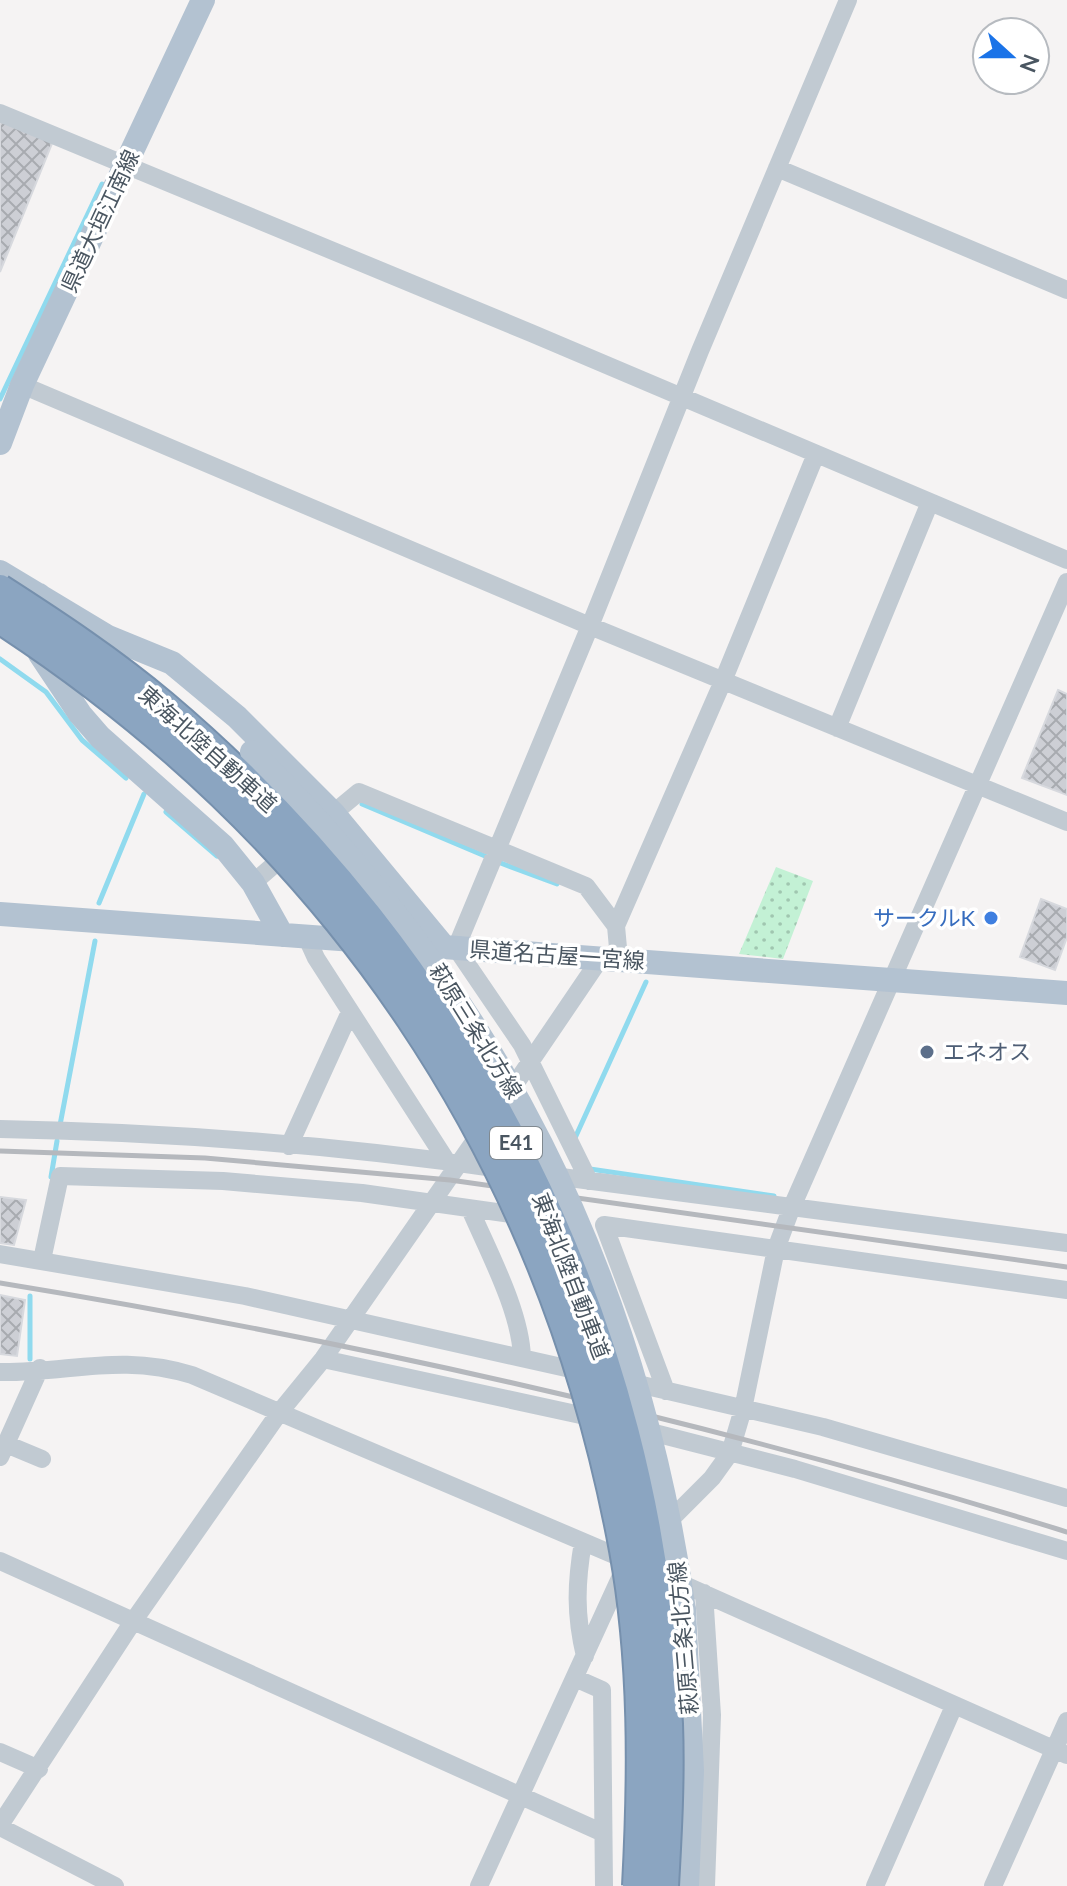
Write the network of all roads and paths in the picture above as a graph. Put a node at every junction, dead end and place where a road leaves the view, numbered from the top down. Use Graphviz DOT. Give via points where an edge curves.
graph roads {
  1 [pos="203,0"];
  2 [pos="848,0"];
  3 [pos="0,113"];
  4 [pos="127,164"];
  5 [pos="777,168"];
  6 [pos="1067,290"];
  7 [pos="22,385"];
  8 [pos="681,397"];
  9 [pos="0,443"];
  10 [pos="816,454"];
  11 [pos="930,502"];
  12 [pos="1067,560"];
  13 [pos="3,579"];
  14 [pos="1067,582"];
  15 [pos="39,595"];
  16 [pos="0,619"];
  17 [pos="590,626"];
  18 [pos="106,636"];
  19 [pos="723,681"];
  20 [pos="837,728"];
  21 [pos="980,786"];
  22 [pos="333,813"];
  23 [pos="1067,822"];
  24 [pos="495,850"];
  25 [pos="253,883"];
  26 [pos="0,914"];
  27 [pos="616,926"];
  28 [pos="294,935"];
  29 [pos="450,947"];
  30 [pos="609,959"];
  31 [pos="892,980"];
  32 [pos="1067,993"];
  33 [pos="350,1012"];
  34 [pos="531,1064"];
  35 [pos="0,1129"];
  36 [pos="289,1146"];
  37 [pos="452,1161"];
  38 [pos="589,1181"];
  39 [pos="432,1201"];
  40 [pos="470,1209"];
  41 [pos="791,1209"];
  42 [pos="604,1225"];
  43 [pos="1067,1243"];
  44 [pos="776,1249"];
  45 [pos="0,1254"];
  46 [pos="42,1260"];
  47 [pos="1067,1290"];
  48 [pos="350,1319"];
  49 [pos="522,1358"];
  50 [pos="323,1359"];
  51 [pos="40,1368"];
  52 [pos="0,1372"];
  53 [pos="666,1391"];
  54 [pos="743,1409"];
  55 [pos="279,1413"];
  56 [pos="3,1451"];
  57 [pos="730,1453"];
  58 [pos="42,1459"];
  59 [pos="1067,1498"];
  60 [pos="583,1542"];
  61 [pos="1067,1551"];
  62 [pos="0,1561"];
  63 [pos="628,1561"];
  64 [pos="704,1593"];
  65 [pos="132,1623"];
  66 [pos="585,1656"];
  67 [pos="575,1678"];
  68 [pos="954,1706"];
  69 [pos="1067,1721"];
  70 [pos="0,1752"];
  71 [pos="1061,1752"];
  72 [pos="39,1769"];
  73 [pos="520,1797"];
  74 [pos="0,1826"];
  75 [pos="601,1832"];
  76 [pos="115,1886"];
  77 [pos="479,1886"];
  78 [pos="604,1886"];
  79 [pos="637,1886"];
  80 [pos="664,1886"];
  81 [pos="687,1886"];
  82 [pos="707,1886"];
  83 [pos="875,1886"];
  84 [pos="993,1886"];
  1 -- 4 [label="main road, 県道大垣江南線"];
  2 -- 5 [label="street"];
  3 -- 4 [label="street"];
  4 -- 7 [label="main road, 県道大垣江南線"];
  4 -- 8 [label="street"];
  5 -- 6 [label="street"];
  5 -- 8 [label="street"];
  7 -- 9 [label="main road, 県道大垣江南線"];
  7 -- 17 [label="street"];
  8 -- 10 [label="street"];
  8 -- 17 [label="street"];
  10 -- 11 [label="street"];
  10 -- 19 [label="street"];
  11 -- 12 [label="street"];
  11 -- 20 [label="street"];
  13 -- 15 [label="main road, 萩原三条北方線"];
  13 -- 80 [label="highway, 東海北陸自動車道 / E41, bridge" via="161,703 315,850 407,965 518,1148 557,1229 588,1312 634,1468 650,1548 667,1711"];
  14 -- 21 [label="street"];
  15 -- 18 [label="main road, 萩原三条北方線"];
  15 -- 25 [label="main road" via="40,654 80,714 205,829"];
  16 -- 79 [label="highway, 東海北陸自動車道 / E41, bridge" via="144,723 298,869 387,981 493,1157 539,1260 585,1388 624,1552 641,1725"];
  17 -- 19 [label="street"];
  17 -- 24 [label="street"];
  18 -- 22 [label="main road" via="185,671"];
  18 -- 81 [label="main road, 萩原三条北方線, bridge" via="167,677 252,752 327,830 423,949 490,1050 546,1152 625,1341 656,1458 684,1610 692,1771"];
  19 -- 20 [label="street"];
  19 -- 27 [label="street"];
  20 -- 21 [label="street"];
  21 -- 23 [label="street"];
  21 -- 31 [label="street"];
  22 -- 24 [label="street" via="359,792"];
  22 -- 25 [label="street"];
  22 -- 29 [label="main road"];
  24 -- 27 [label="street" via="586,886"];
  24 -- 29 [label="street"];
  25 -- 28 [label="main road"];
  26 -- 28 [label="main road, 県道名古屋一宮線"];
  27 -- 30 [label="street"];
  28 -- 29 [label="main road, 県道名古屋一宮線"];
  28 -- 33 [label="street"];
  29 -- 30 [label="main road, 県道名古屋一宮線"];
  29 -- 34 [label="street" via="503,1012"];
  30 -- 31 [label="main road, 県道名古屋一宮線"];
  30 -- 34 [label="street"];
  31 -- 32 [label="main road, 県道名古屋一宮線"];
  31 -- 41 [label="street"];
  33 -- 36 [label="street"];
  33 -- 37 [label="street"];
  34 -- 37 [label="street"];
  34 -- 38 [label="street"];
  35 -- 36 [label="street"];
  36 -- 37 [label="street"];
  37 -- 38 [label="street"];
  37 -- 39 [label="street"];
  38 -- 41 [label="street" via="711,1189"];
  39 -- 40 [label="street"];
  39 -- 46 [label="street" via="223,1181 60,1176"];
  39 -- 48 [label="street"];
  40 -- 42 [label="street"];
  40 -- 49 [label="street" via="511,1311"];
  41 -- 43 [label="street"];
  41 -- 44 [label="street"];
  42 -- 44 [label="street"];
  42 -- 53 [label="street"];
  44 -- 47 [label="street"];
  44 -- 54 [label="street"];
  45 -- 46 [label="street"];
  46 -- 48 [label="street"];
  48 -- 49 [label="street"];
  48 -- 50 [label="street"];
  49 -- 53 [label="street"];
  50 -- 55 [label="street"];
  50 -- 57 [label="street" via="556,1408"];
  51 -- 52 [label="street"];
  51 -- 55 [label="street" via="122,1362 163,1366"];
  51 -- 56 [label="street"];
  53 -- 54 [label="street"];
  54 -- 57 [label="street"];
  54 -- 59 [label="street"];
  55 -- 60 [label="street"];
  55 -- 65 [label="street"];
  56 -- 58 [label="street"];
  57 -- 61 [label="street"];
  57 -- 63 [label="street" via="712,1478"];
  60 -- 63 [label="street"];
  60 -- 66 [label="street" via="575,1586"];
  62 -- 65 [label="street"];
  63 -- 64 [label="street"];
  63 -- 66 [label="street"];
  64 -- 68 [label="street"];
  64 -- 82 [label="street" via="712,1715"];
  65 -- 72 [label="street"];
  65 -- 73 [label="street"];
  66 -- 67 [label="street"];
  67 -- 73 [label="street"];
  67 -- 75 [label="street" via="602,1690"];
  68 -- 71 [label="street"];
  68 -- 83 [label="street"];
  69 -- 71 [label="street"];
  70 -- 72 [label="street"];
  71 -- 84 [label="street"];
  72 -- 74 [label="street"];
  73 -- 75 [label="street"];
  73 -- 77 [label="street"];
  74 -- 76 [label="street"];
  75 -- 78 [label="street"];
}
